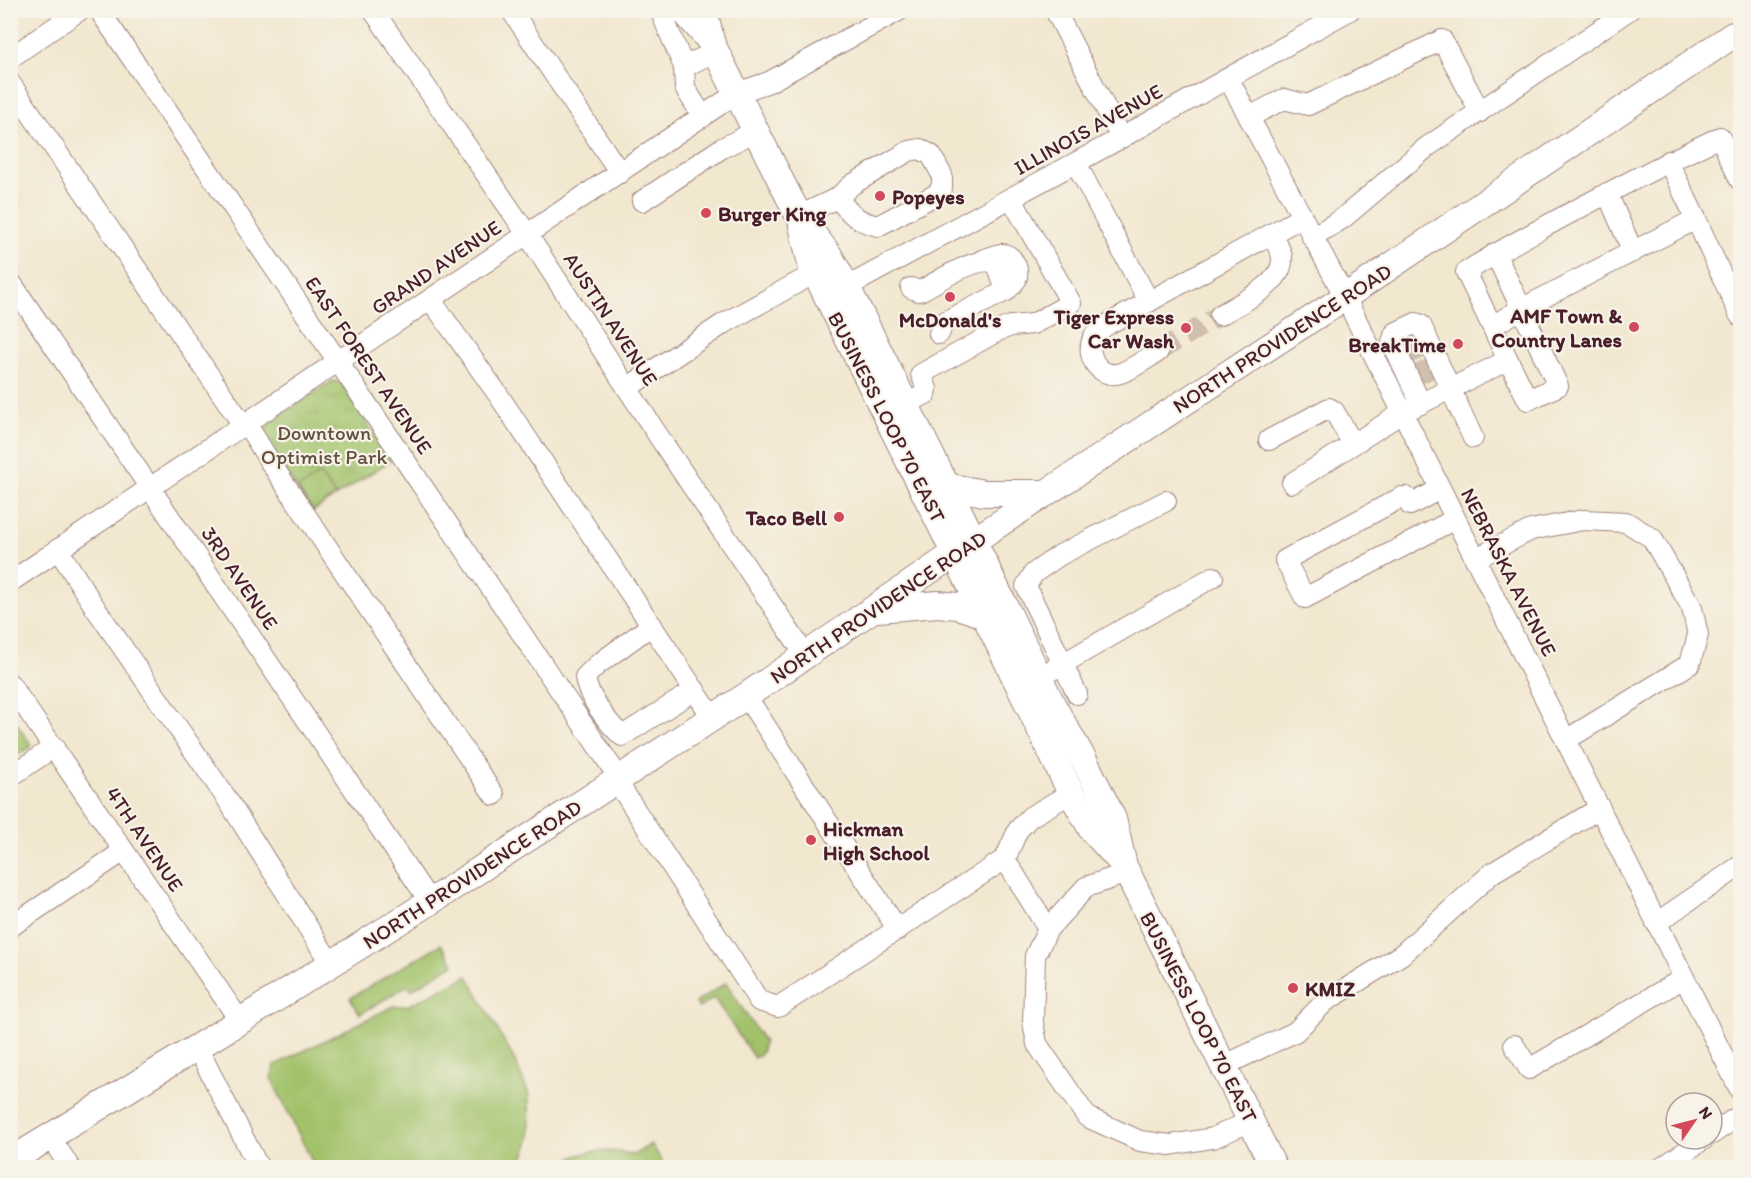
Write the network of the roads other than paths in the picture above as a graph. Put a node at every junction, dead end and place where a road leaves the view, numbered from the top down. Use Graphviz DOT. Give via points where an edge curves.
graph roads {
  1 [pos="80,10"];
  2 [pos="99,10"];
  3 [pos="374,10"];
  4 [pos="511,10"];
  5 [pos="660,10"];
  6 [pos="683,10"];
  7 [pos="704,10"];
  8 [pos="900,10"];
  9 [pos="1055,10"];
  10 [pos="1350,10"];
  11 [pos="1629,10"];
  12 [pos="1738,31"];
  13 [pos="714,47"];
  14 [pos="10,58"];
  15 [pos="684,67"];
  16 [pos="1228,78"];
  17 [pos="10,83"];
  18 [pos="737,93"];
  19 [pos="1480,112"];
  20 [pos="703,117"];
  21 [pos="1249,117"];
  22 [pos="756,131"];
  23 [pos="1121,138"];
  24 [pos="1668,161"];
  25 [pos="1076,163"];
  26 [pos="620,173"];
  27 [pos="1740,180"];
  28 [pos="1607,193"];
  29 [pos="837,198"];
  30 [pos="1011,198"];
  31 [pos="642,201"];
  32 [pos="799,216"];
  33 [pos="1302,217"];
  34 [pos="1696,219"];
  35 [pos="527,234"];
  36 [pos="1271,234"];
  37 [pos="1312,237"];
  38 [pos="1633,252"];
  39 [pos="1495,253"];
  40 [pos="815,273"];
  41 [pos="10,281"];
  42 [pos="847,287"];
  43 [pos="910,288"];
  44 [pos="1345,297"];
  45 [pos="431,300"];
  46 [pos="1149,302"];
  47 [pos="1521,309"];
  48 [pos="1220,315"];
  49 [pos="1740,316"];
  50 [pos="1492,326"];
  51 [pos="939,334"];
  52 [pos="1158,352"];
  53 [pos="1509,360"];
  54 [pos="338,362"];
  55 [pos="627,388"];
  56 [pos="1451,389"];
  57 [pos="906,404"];
  58 [pos="1421,404"];
  59 [pos="1402,413"];
  60 [pos="245,424"];
  61 [pos="1473,438"];
  62 [pos="1269,440"];
  63 [pos="1353,444"];
  64 [pos="1292,483"];
  65 [pos="946,486"];
  66 [pos="150,487"];
  67 [pos="1440,489"];
  68 [pos="1046,493"];
  69 [pos="1166,501"];
  70 [pos="1410,505"];
  71 [pos="1455,519"];
  72 [pos="1425,535"];
  73 [pos="964,547"];
  74 [pos="58,549"];
  75 [pos="1475,560"];
  76 [pos="1213,577"];
  77 [pos="10,582"];
  78 [pos="875,609"];
  79 [pos="984,615"];
  80 [pos="1043,623"];
  81 [pos="652,625"];
  82 [pos="1018,635"];
  83 [pos="806,656"];
  84 [pos="1063,664"];
  85 [pos="1038,676"];
  86 [pos="10,684"];
  87 [pos="695,690"];
  88 [pos="1077,694"];
  89 [pos="746,696"];
  90 [pos="597,705"];
  91 [pos="659,713"];
  92 [pos="713,717"];
  93 [pos="579,719"];
  94 [pos="678,740"];
  95 [pos="1566,740"];
  96 [pos="54,747"];
  97 [pos="10,777"];
  98 [pos="617,779"];
  99 [pos="1071,793"];
  100 [pos="494,795"];
  101 [pos="1600,808"];
  102 [pos="124,851"];
  103 [pos="1005,859"];
  104 [pos="1740,866"];
  105 [pos="1125,869"];
  106 [pos="430,902"];
  107 [pos="1656,923"];
  108 [pos="10,927"];
  109 [pos="1048,929"];
  110 [pos="898,930"];
  111 [pos="331,964"];
  112 [pos="1683,978"];
  113 [pos="240,1021"];
  114 [pos="1514,1045"];
  115 [pos="197,1047"];
  116 [pos="1223,1066"];
  117 [pos="1740,1090"];
  118 [pos="1740,1115"];
  119 [pos="1251,1121"];
  120 [pos="1724,1126"];
  121 [pos="50,1136"];
  122 [pos="1686,1151"];
  123 [pos="21,1160"];
  124 [pos="70,1167"];
  125 [pos="259,1167"];
  126 [pos="1274,1167"];
  127 [pos="1661,1167"];
  1 -- 14 [label="street"];
  2 -- 54 [label="street, EAST FOREST AVENUE"];
  3 -- 35 [label="street, AUSTIN AVENUE"];
  4 -- 26 [label="street"];
  5 -- 15 [label="street"];
  6 -- 13 [label="main road, BUSINESS LOOP 70 EAST"];
  7 -- 13 [label="main road, BUSINESS LOOP 70 EAST"];
  8 -- 18 [label="street, GRAND AVENUE" via="769,82"];
  9 -- 23 [label="street"];
  10 -- 16 [label="street, ILLINOIS AVENUE"];
  11 -- 19 [label="street"];
  12 -- 44 [label="main road, NORTH PROVIDENCE ROAD"];
  13 -- 15 [label="street"];
  13 -- 18 [label="main road, BUSINESS LOOP 70 EAST"];
  15 -- 20 [label="street" via="685,88"];
  16 -- 21 [label="street, NEBRASKA AVENUE"];
  16 -- 23 [label="street, ILLINOIS AVENUE"];
  17 -- 60 [label="street"];
  18 -- 20 [label="street, GRAND AVENUE"];
  18 -- 22 [label="main road, BUSINESS LOOP 70 EAST"];
  19 -- 21 [label="street" via="1442,40 1308,105 1284,99"];
  19 -- 37 [label="street" via="1427,147 1342,219"];
  20 -- 26 [label="street, GRAND AVENUE"];
  21 -- 33 [label="street, NEBRASKA AVENUE"];
  22 -- 31 [label="street" via="722,148"];
  22 -- 32 [label="main road, BUSINESS LOOP 70 EAST"];
  23 -- 25 [label="street, ILLINOIS AVENUE"];
  24 -- 27 [label="street" via="1720,137"];
  24 -- 28 [label="street"];
  24 -- 34 [label="street"];
  25 -- 30 [label="street, ILLINOIS AVENUE"];
  25 -- 46 [label="street"];
  26 -- 35 [label="street, GRAND AVENUE"];
  28 -- 38 [label="street"];
  28 -- 39 [label="street"];
  29 -- 29 [label="street" via="853,216 878,226 935,195 942,188 942,175 931,155 920,149 909,151"];
  29 -- 32 [label="street"];
  30 -- 42 [label="street, ILLINOIS AVENUE"];
  30 -- 57 [label="street" via="1071,303 1033,324 1000,330 921,374 926,394"];
  32 -- 40 [label="main road, BUSINESS LOOP 70 EAST"];
  32 -- 42 [label="main road, BUSINESS LOOP 70 EAST" via="829,255"];
  33 -- 36 [label="street"];
  33 -- 37 [label="street, NEBRASKA AVENUE"];
  34 -- 38 [label="street"];
  34 -- 49 [label="street"];
  35 -- 45 [label="street, GRAND AVENUE"];
  35 -- 55 [label="street, AUSTIN AVENUE"];
  36 -- 46 [label="street"];
  36 -- 48 [label="street" via="1283,257 1280,271 1268,286"];
  37 -- 44 [label="street, NEBRASKA AVENUE"];
  38 -- 47 [label="street"];
  39 -- 47 [label="street"];
  39 -- 50 [label="street" via="1466,272"];
  40 -- 55 [label="street" via="723,324"];
  40 -- 73 [label="main road, BUSINESS LOOP 70 EAST"];
  41 -- 66 [label="street, 3RD AVENUE"];
  42 -- 57 [label="main road, BUSINESS LOOP 70 EAST"];
  43 -- 51 [label="street" via="922,290 982,260 997,264 1006,291 946,321"];
  44 -- 59 [label="street, NEBRASKA AVENUE"];
  44 -- 68 [label="main road, NORTH PROVIDENCE ROAD"];
  45 -- 54 [label="street, GRAND AVENUE"];
  45 -- 81 [label="street"];
  46 -- 52 [label="street" via="1098,331 1090,351 1096,366 1108,375 1120,374"];
  47 -- 50 [label="street"];
  47 -- 53 [label="street" via="1558,386 1528,400"];
  50 -- 53 [label="street"];
  53 -- 56 [label="street"];
  54 -- 60 [label="street, GRAND AVENUE"];
  54 -- 93 [label="street, EAST FOREST AVENUE"];
  55 -- 83 [label="street, AUSTIN AVENUE"];
  56 -- 58 [label="street"];
  56 -- 58 [label="street" via="1421,325 1416,323 1395,333 1392,342 1412,377"];
  56 -- 61 [label="street"];
  57 -- 65 [label="main road, BUSINESS LOOP 70 EAST"];
  58 -- 59 [label="street"];
  59 -- 63 [label="street"];
  59 -- 67 [label="street, NEBRASKA AVENUE"];
  60 -- 66 [label="street, GRAND AVENUE"];
  60 -- 100 [label="street"];
  62 -- 63 [label="street" via="1329,408"];
  63 -- 64 [label="street"];
  65 -- 68 [label="main road" via="984,493"];
  65 -- 73 [label="main road, BUSINESS LOOP 70 EAST"];
  66 -- 74 [label="street, GRAND AVENUE"];
  66 -- 106 [label="street, 3RD AVENUE"];
  67 -- 70 [label="street"];
  67 -- 71 [label="street, NEBRASKA AVENUE"];
  68 -- 73 [label="main road, NORTH PROVIDENCE ROAD"];
  69 -- 80 [label="street" via="1060,555 1034,573 1026,586"];
  70 -- 72 [label="street"];
  70 -- 72 [label="street" via="1402,497 1285,561 1305,598"];
  71 -- 72 [label="street"];
  71 -- 75 [label="street, NEBRASKA AVENUE"];
  73 -- 78 [label="main road, NORTH PROVIDENCE ROAD"];
  73 -- 79 [label="main road, BUSINESS LOOP 70 EAST"];
  73 -- 82 [label="main road, BUSINESS LOOP 70 EAST"];
  74 -- 77 [label="street, GRAND AVENUE"];
  74 -- 111 [label="street" via="227,799"];
  75 -- 95 [label="street, NEBRASKA AVENUE"];
  75 -- 95 [label="street" via="1531,530 1583,520 1626,522 1652,538 1692,608 1698,635 1690,664"];
  76 -- 84 [label="street"];
  78 -- 79 [label="main road" via="938,604"];
  78 -- 83 [label="main road, NORTH PROVIDENCE ROAD"];
  79 -- 99 [label="main road, BUSINESS LOOP 70 EAST"];
  80 -- 82 [label="street"];
  80 -- 84 [label="street"];
  81 -- 87 [label="street"];
  81 -- 90 [label="street" via="585,677"];
  82 -- 85 [label="main road, BUSINESS LOOP 70 EAST"];
  83 -- 89 [label="main road, NORTH PROVIDENCE ROAD"];
  84 -- 85 [label="street"];
  84 -- 88 [label="street"];
  85 -- 105 [label="main road, BUSINESS LOOP 70 EAST" via="1113,819"];
  86 -- 96 [label="street, 4TH AVENUE"];
  87 -- 91 [label="street"];
  87 -- 92 [label="street"];
  89 -- 92 [label="main road, NORTH PROVIDENCE ROAD"];
  89 -- 110 [label="street"];
  90 -- 91 [label="street" via="622,736"];
  90 -- 93 [label="street"];
  91 -- 94 [label="street"];
  92 -- 94 [label="main road, NORTH PROVIDENCE ROAD"];
  93 -- 98 [label="street, EAST FOREST AVENUE"];
  94 -- 98 [label="main road, NORTH PROVIDENCE ROAD"];
  95 -- 101 [label="street, NEBRASKA AVENUE"];
  96 -- 97 [label="street"];
  96 -- 102 [label="street, 4TH AVENUE"];
  98 -- 106 [label="main road, NORTH PROVIDENCE ROAD"];
  98 -- 110 [label="street, EAST FOREST AVENUE" via="759,1001 778,1007"];
  99 -- 103 [label="street" via="1029,817 1018,830"];
  99 -- 105 [label="main road, BUSINESS LOOP 70 EAST" via="1092,830"];
  101 -- 107 [label="street, NEBRASKA AVENUE"];
  101 -- 116 [label="street" via="1492,873 1401,956 1326,1001 1295,1032"];
  102 -- 108 [label="street"];
  102 -- 113 [label="street, 4TH AVENUE"];
  103 -- 109 [label="street"];
  103 -- 110 [label="street"];
  104 -- 107 [label="street"];
  105 -- 109 [label="street" via="1086,887"];
  105 -- 116 [label="main road, BUSINESS LOOP 70 EAST"];
  106 -- 111 [label="main road, NORTH PROVIDENCE ROAD"];
  107 -- 112 [label="street, NEBRASKA AVENUE"];
  109 -- 119 [label="street" via="1035,956 1036,1044 1087,1117 1140,1141 1170,1145 1213,1138"];
  111 -- 113 [label="main road, NORTH PROVIDENCE ROAD"];
  112 -- 114 [label="street" via="1529,1069"];
  112 -- 117 [label="street, NEBRASKA AVENUE"];
  113 -- 115 [label="main road, NORTH PROVIDENCE ROAD"];
  115 -- 121 [label="main road, NORTH PROVIDENCE ROAD"];
  115 -- 125 [label="street"];
  116 -- 119 [label="main road, BUSINESS LOOP 70 EAST"];
  118 -- 120 [label="street"];
  119 -- 126 [label="main road, BUSINESS LOOP 70 EAST"];
  121 -- 123 [label="main road, NORTH PROVIDENCE ROAD"];
  121 -- 124 [label="street"];
  122 -- 127 [label="street"];
}
